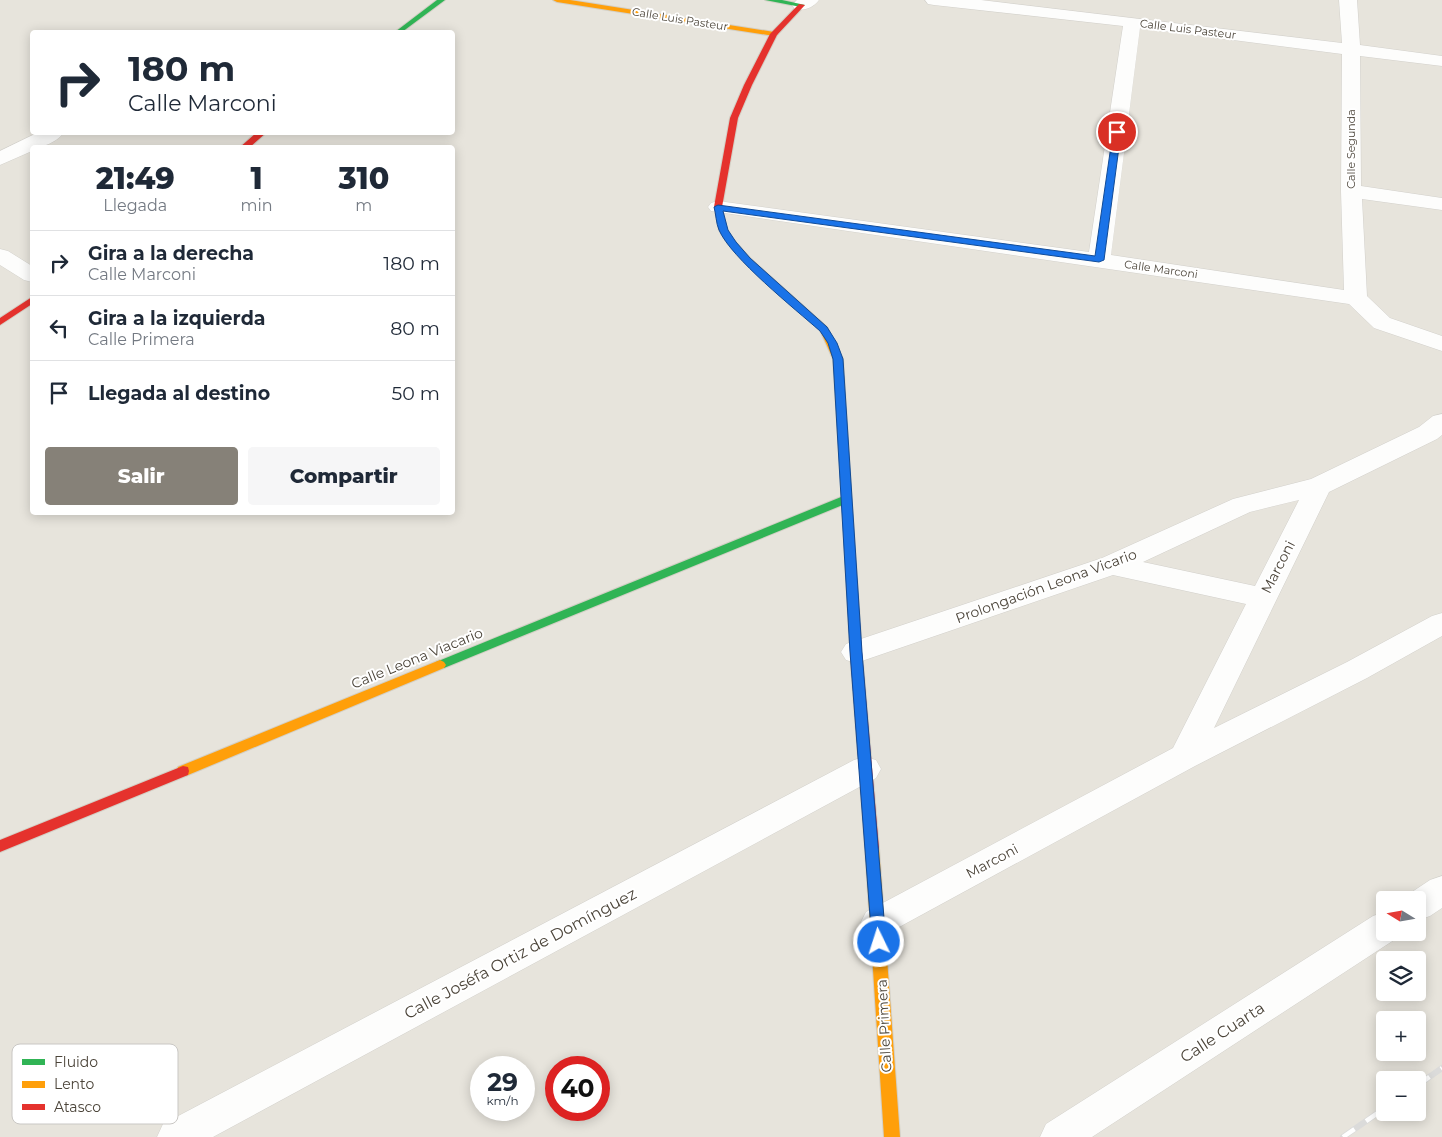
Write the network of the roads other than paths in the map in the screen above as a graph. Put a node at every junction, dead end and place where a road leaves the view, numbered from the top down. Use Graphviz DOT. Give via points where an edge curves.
graph roads {
  1 [pos="441,0"];
  2 [pos="557,0"];
  3 [pos="770,0"];
  4 [pos="934,0"];
  5 [pos="1348,0"];
  6 [pos="806,2"];
  7 [pos="1132,22"];
  8 [pos="401,30"];
  9 [pos="774,34"];
  10 [pos="1351,50"];
  11 [pos="1442,61"];
  12 [pos="30,129"];
  13 [pos="49,135"];
  14 [pos="259,135"];
  15 [pos="0,144"];
  16 [pos="247,145"];
  17 [pos="0,159"];
  18 [pos="1351,191"];
  19 [pos="1442,204"];
  20 [pos="718,207"];
  21 [pos="0,256"];
  22 [pos="1099,260"];
  23 [pos="30,273"];
  24 [pos="1356,298"];
  25 [pos="30,301"];
  26 [pos="0,322"];
  27 [pos="1442,344"];
  28 [pos="1437,432"];
  29 [pos="1318,486"];
  30 [pos="846,499"];
  31 [pos="1112,566"];
  32 [pos="1262,598"];
  33 [pos="1442,623"];
  34 [pos="856,652"];
  35 [pos="1184,757"];
  36 [pos="866,769"];
  37 [pos="0,846"];
  38 [pos="1442,890"];
  39 [pos="1426,901"];
  40 [pos="878,922"];
  41 [pos="1376,933"];
  42 [pos="176,1137"];
  43 [pos="892,1137"];
  44 [pos="1058,1137"];
  1 -- 8 [label="street"];
  2 -- 9 [label="street, Calle Luis Pasteur"];
  3 -- 6 [label="street"];
  4 -- 7 [label="street, Calle Luis Pasteur"];
  5 -- 10 [label="street, Calle Segunda"];
  6 -- 9 [label="street, Calle Primera"];
  7 -- 10 [label="street, Calle Luis Pasteur"];
  7 -- 22 [label="street"];
  9 -- 20 [label="street, Calle Primera" via="734,118"];
  10 -- 11 [label="street, Calle Luis Pasteur"];
  10 -- 18 [label="street, Calle Segunda"];
  12 -- 15 [label="street"];
  13 -- 17 [label="street"];
  14 -- 16 [label="street"];
  18 -- 19 [label="street"];
  18 -- 24 [label="street, Calle Segunda"];
  20 -- 22 [label="street, Calle Marconi"];
  20 -- 30 [label="street, Calle Primera" via="723,230 732,244 824,329 832,343 838,359"];
  21 -- 23 [label="street"];
  22 -- 24 [label="street, Calle Marconi"];
  24 -- 27 [label="street" via="1382,323"];
  25 -- 26 [label="street"];
  28 -- 29 [label="street"];
  29 -- 31 [label="street, Prolongación Leona Vicario" via="1242,505"];
  29 -- 32 [label="street, Marconi"];
  30 -- 34 [label="street, Calle Primera"];
  30 -- 37 [label="street, Calle Leona Viacario"];
  31 -- 32 [label="street"];
  31 -- 34 [label="street, Prolongación Leona Vicario"];
  32 -- 35 [label="street, Marconi"];
  33 -- 35 [label="street, Marconi" via="1357,670"];
  34 -- 36 [label="street, Calle Primera"];
  35 -- 40 [label="street, Marconi"];
  36 -- 40 [label="street, Calle Primera"];
  36 -- 42 [label="street, Calle Joséfa Ortiz de Domínguez"];
  38 -- 39 [label="street"];
  40 -- 43 [label="street, Calle Primera"];
  41 -- 44 [label="street, Calle Cuarta"];
}
